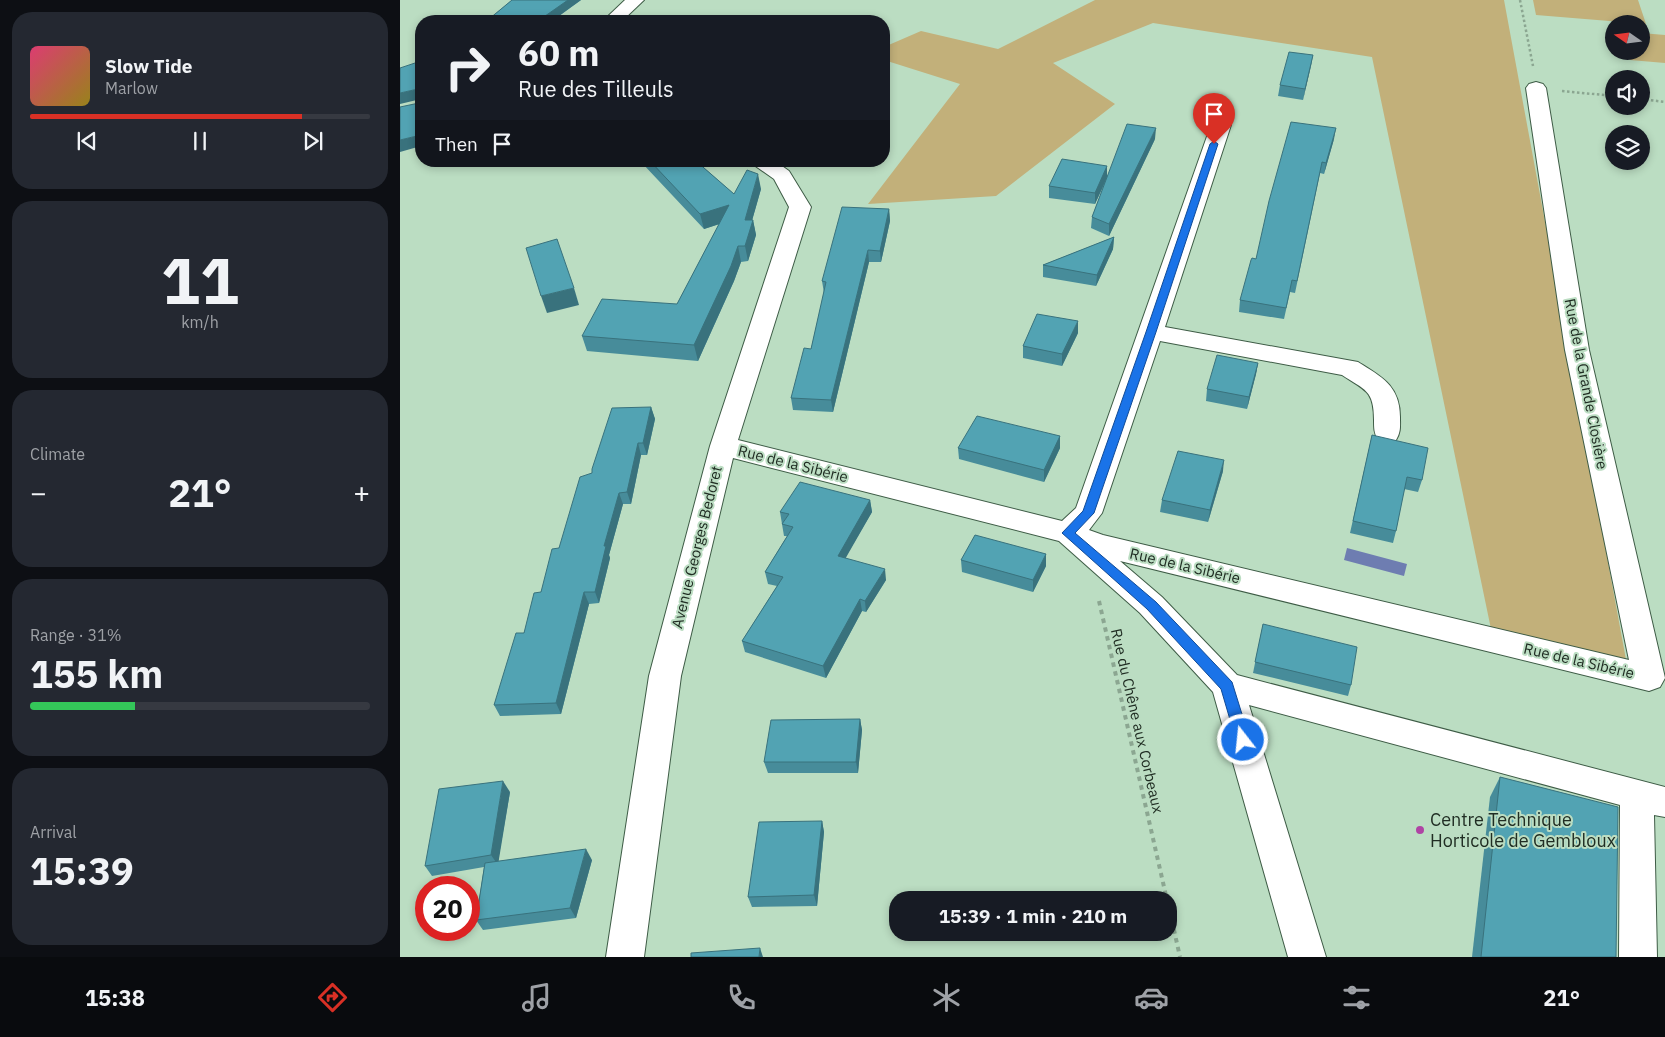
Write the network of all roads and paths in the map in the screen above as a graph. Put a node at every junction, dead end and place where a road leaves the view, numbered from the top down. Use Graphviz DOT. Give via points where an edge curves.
graph roads {
  1 [pos="636,0"];
  2 [pos="1520,0"];
  3 [pos="619,15"];
  4 [pos="1536,88"];
  5 [pos="1605,95"];
  6 [pos="1650,100"];
  7 [pos="1665,102"];
  8 [pos="1221,125"];
  9 [pos="770,167"];
  10 [pos="1151,332"];
  11 [pos="1387,433"];
  12 [pos="723,446"];
  13 [pos="1068,533"];
  14 [pos="1098,600"];
  15 [pos="1649,678"];
  16 [pos="1227,686"];
  17 [pos="1651,799"];
  18 [pos="1164,891"];
  19 [pos="1176,941"];
  20 [pos="625,957"];
  21 [pos="1180,957"];
  22 [pos="1307,957"];
  23 [pos="1638,957"];
  1 -- 3 [label="street"];
  2 -- 4 [label="path"];
  4 -- 5 [label="path"];
  4 -- 15 [label="street, Rue de la Grande Closière" via="1577,350"];
  6 -- 7 [label="path"];
  8 -- 10 [label="street"];
  9 -- 12 [label="street, Avenue Georges Bedoret" via="782,175 800,207"];
  10 -- 11 [label="street" via="1349,368 1376,385 1387,402"];
  10 -- 13 [label="street" via="1088,513"];
  12 -- 13 [label="street, Rue de la Sibérie"];
  12 -- 20 [label="street, Avenue Georges Bedoret" via="665,676"];
  13 -- 15 [label="street, Rue de la Sibérie" via="1098,546"];
  13 -- 16 [label="street" via="1151,605"];
  14 -- 18 [label="path, Rue du Chêne aux Corbeaux"];
  16 -- 17 [label="street"];
  16 -- 22 [label="street"];
  17 -- 23 [label="street"];
  19 -- 21 [label="path, Rue du Chêne aux Corbeaux"];
}
